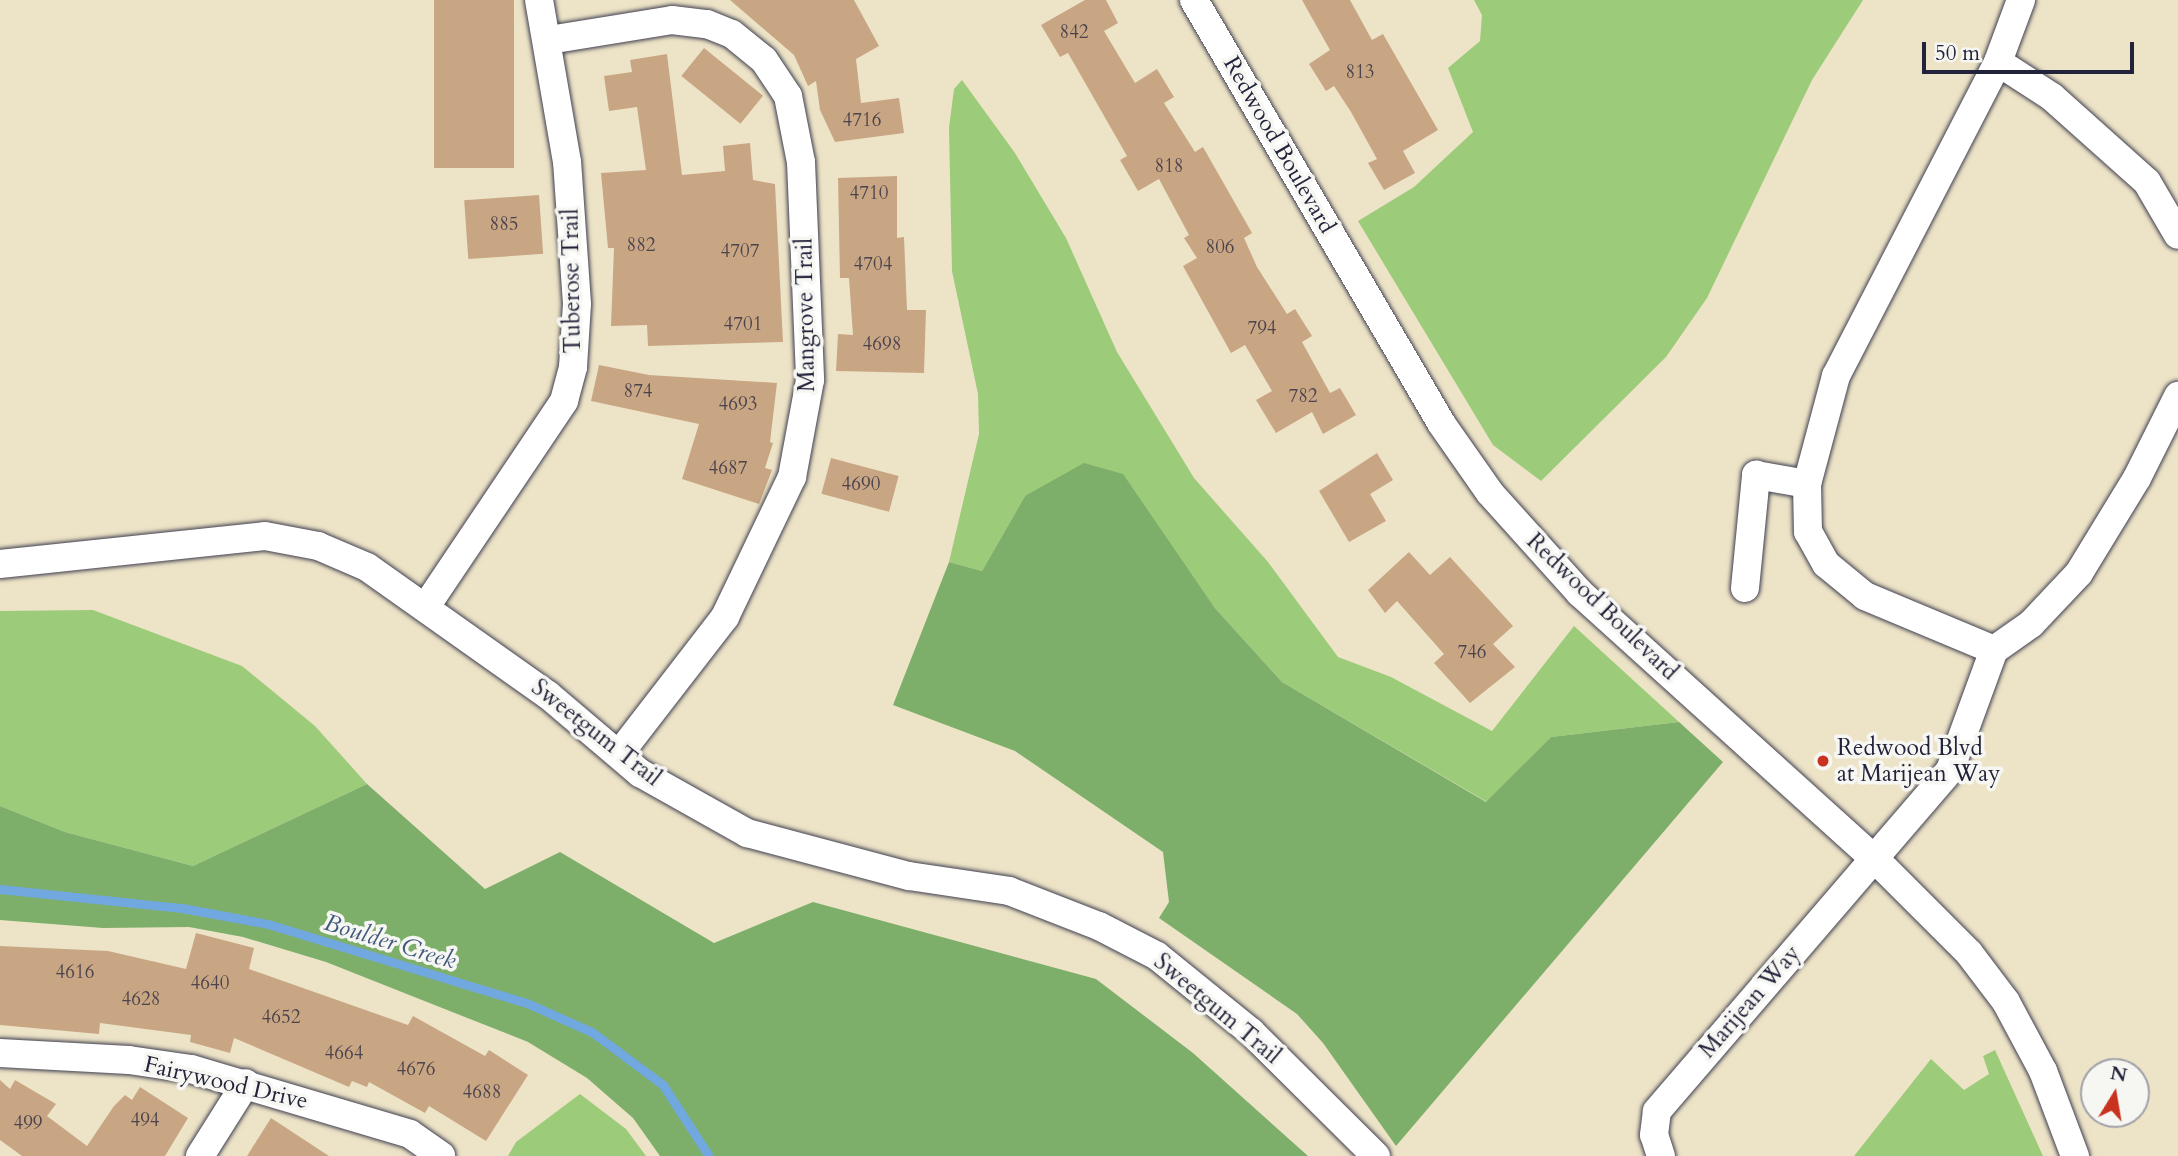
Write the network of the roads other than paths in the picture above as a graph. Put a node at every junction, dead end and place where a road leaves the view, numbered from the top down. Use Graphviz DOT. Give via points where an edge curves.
graph roads {
  1 [pos="539,0"];
  2 [pos="1194,0"];
  3 [pos="2021,0"];
  4 [pos="549,40"];
  5 [pos="1998,62"];
  6 [pos="2178,235"];
  7 [pos="2178,396"];
  8 [pos="1807,484"];
  9 [pos="0,564"];
  10 [pos="1745,588"];
  11 [pos="427,605"];
  12 [pos="1994,650"];
  13 [pos="619,754"];
  14 [pos="1874,858"];
  15 [pos="0,1053"];
  16 [pos="246,1083"];
  17 [pos="200,1156"];
  18 [pos="441,1156"];
  19 [pos="1376,1156"];
  20 [pos="1661,1156"];
  21 [pos="2075,1156"];
  1 -- 4 [label="street, Tuberose Trail"];
  2 -- 14 [label="street, Redwood Boulevard" via="1441,423 1490,493 1580,593"];
  3 -- 5 [label="street"];
  4 -- 11 [label="street, Tuberose Trail" via="572,225 577,304 573,367 564,401"];
  4 -- 13 [label="street, Mangrove Trail" via="672,20 707,24 732,34 764,60 788,96 800,162 810,380 792,477 725,617"];
  5 -- 6 [label="street" via="2052,97 2147,182"];
  5 -- 8 [label="street" via="1836,376"];
  7 -- 12 [label="street" via="2137,478 2079,573 2031,624"];
  8 -- 10 [label="street" via="1756,475"];
  8 -- 12 [label="street" via="1808,532 1826,564 1865,596"];
  9 -- 11 [label="street, Sweetgum Trail" via="265,536 318,546 367,566"];
  11 -- 13 [label="street, Sweetgum Trail"];
  12 -- 14 [label="street, Marijean Way" via="1950,770"];
  13 -- 19 [label="street, Sweetgum Trail" via="640,773 747,833 909,876 1009,891 1099,926 1157,956 1251,1032"];
  14 -- 20 [label="street, Marijean Way" via="1657,1111 1654,1135"];
  14 -- 21 [label="street, Redwood Boulevard" via="1938,918 2006,1002 2048,1083"];
  15 -- 16 [label="street, Fairywood Drive" via="129,1060"];
  16 -- 17 [label="street"];
  16 -- 18 [label="street, Fairywood Drive" via="410,1134"];
}
